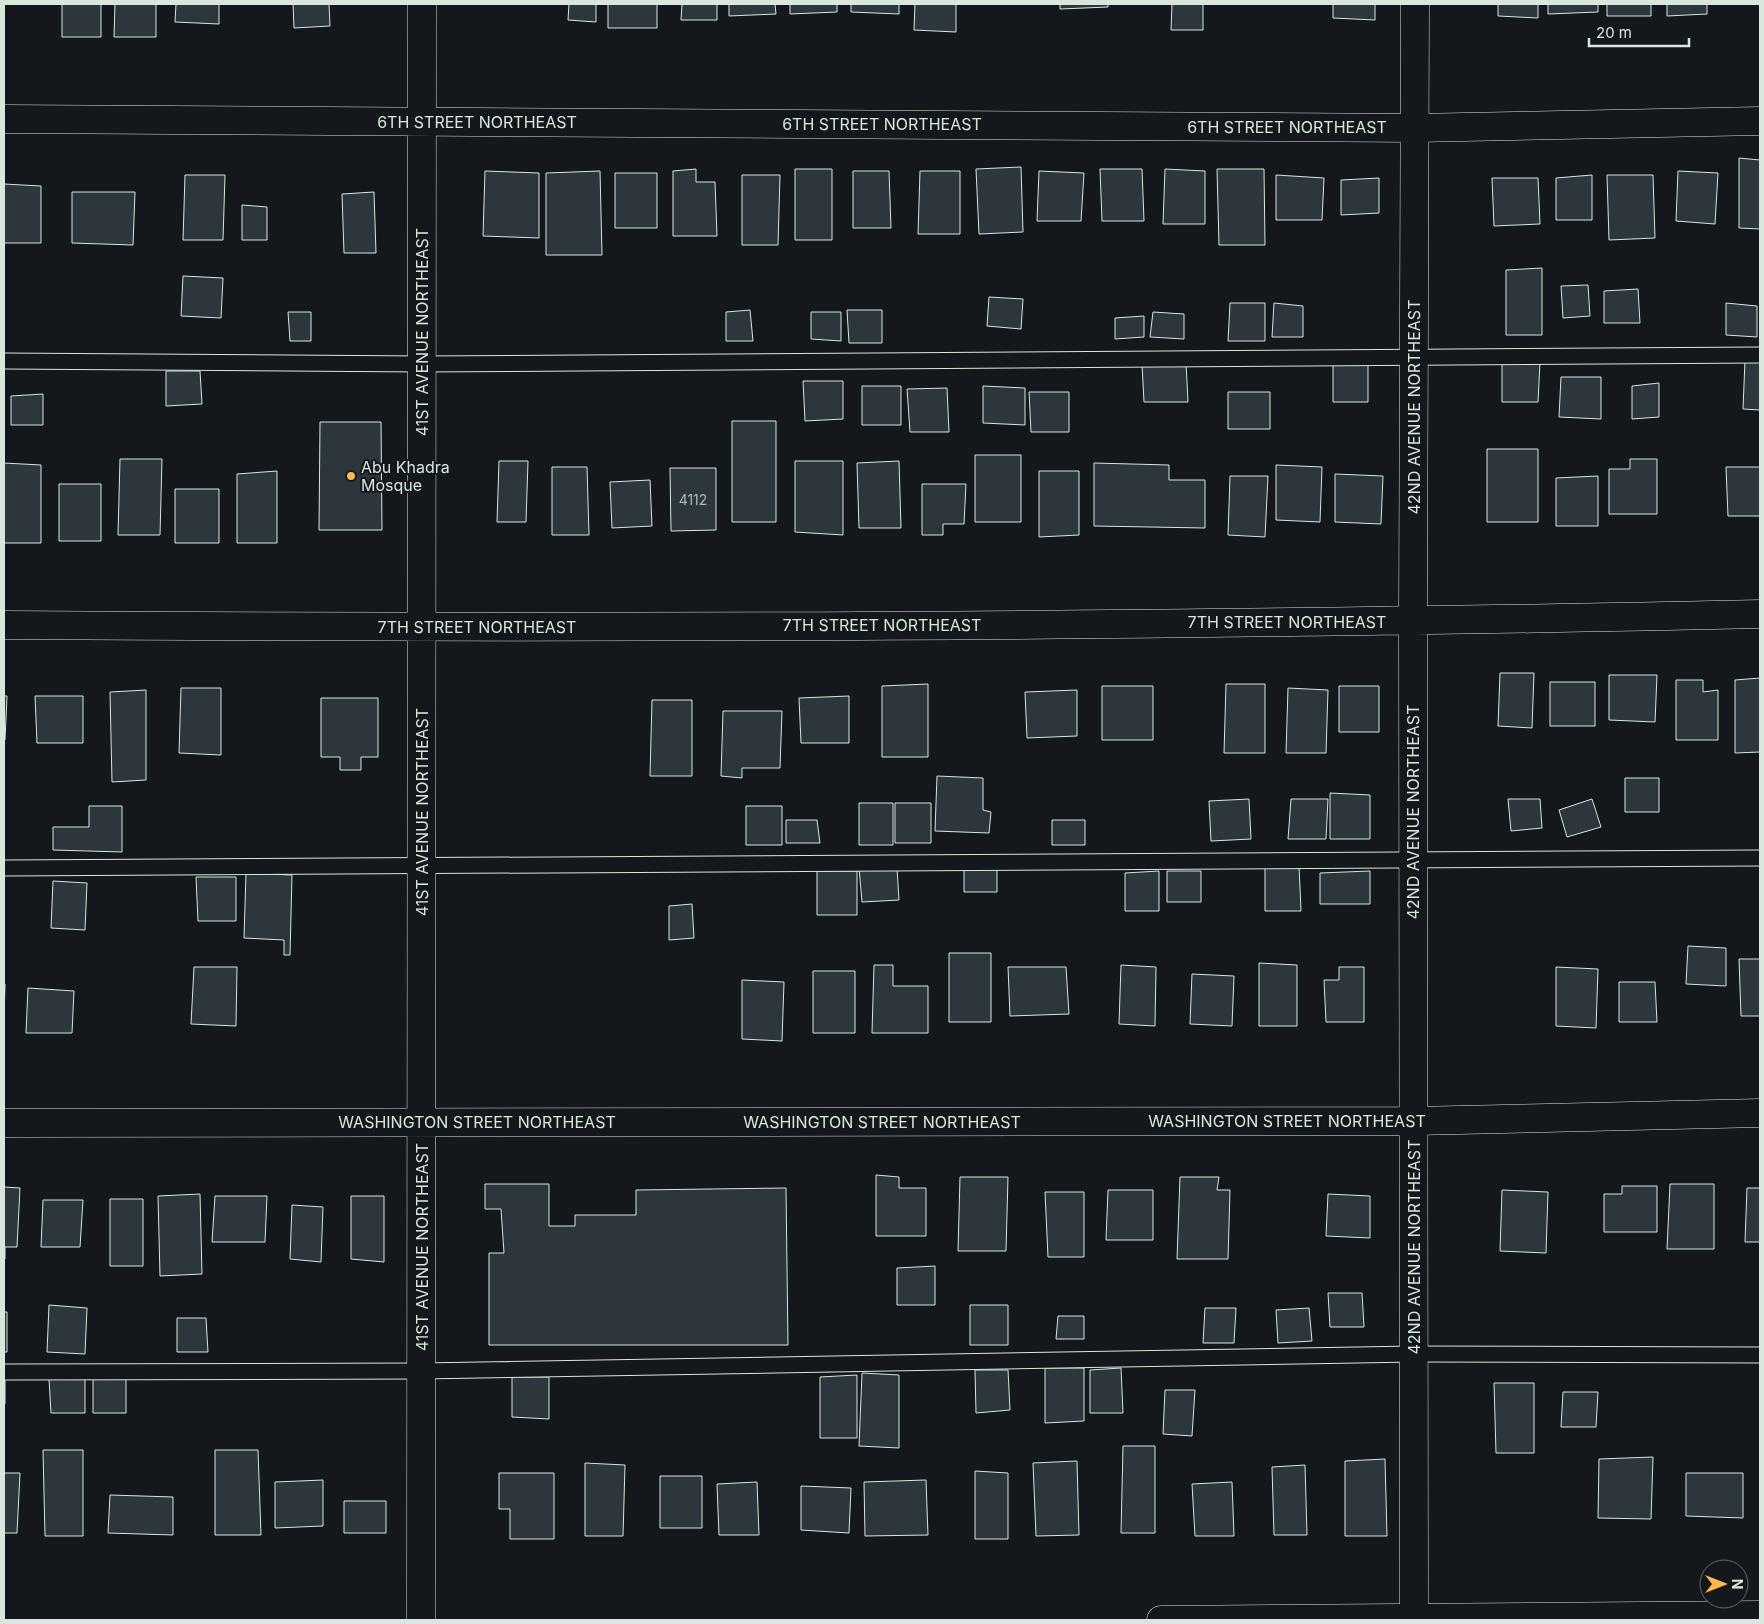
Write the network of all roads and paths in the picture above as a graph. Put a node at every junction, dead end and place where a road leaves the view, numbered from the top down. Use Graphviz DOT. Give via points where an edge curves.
graph roads {
  1 [pos="422,4"];
  2 [pos="1416,4"];
  3 [pos="4,119"];
  4 [pos="1760,121"];
  5 [pos="422,122"];
  6 [pos="1415,128"];
  7 [pos="1760,355"];
  8 [pos="1414,358"];
  9 [pos="4,362"];
  10 [pos="422,364"];
  11 [pos="1760,614"];
  12 [pos="1413,621"];
  13 [pos="4,625"];
  14 [pos="422,628"];
  15 [pos="1760,858"];
  16 [pos="1413,860"];
  17 [pos="422,866"];
  18 [pos="4,868"];
  19 [pos="1760,1113"];
  20 [pos="1414,1121"];
  21 [pos="4,1123"];
  22 [pos="422,1123"];
  23 [pos="1414,1354"];
  24 [pos="1760,1355"];
  25 [pos="421,1371"];
  26 [pos="4,1372"];
  27 [pos="1760,1615"];
  28 [pos="1414,1619"];
  29 [pos="421,1620"];
  30 [pos="1161,1620"];
  1 -- 5 [label="street, 41ST AVENUE NORTHEAST"];
  2 -- 6 [label="street, 42ND AVENUE NORTHEAST"];
  3 -- 5 [label="street, 6TH STREET NORTHEAST"];
  4 -- 6 [label="street, 6TH STREET NORTHEAST"];
  5 -- 6 [label="street, 6TH STREET NORTHEAST"];
  5 -- 10 [label="street, 41ST AVENUE NORTHEAST"];
  6 -- 8 [label="street, 42ND AVENUE NORTHEAST"];
  7 -- 8 [label="lane"];
  8 -- 10 [label="lane"];
  8 -- 12 [label="street, 42ND AVENUE NORTHEAST"];
  9 -- 10 [label="lane"];
  10 -- 14 [label="street, 41ST AVENUE NORTHEAST"];
  11 -- 12 [label="street, 7TH STREET NORTHEAST"];
  12 -- 14 [label="street, 7TH STREET NORTHEAST"];
  12 -- 16 [label="street, 42ND AVENUE NORTHEAST"];
  13 -- 14 [label="street, 7TH STREET NORTHEAST"];
  14 -- 17 [label="street, 41ST AVENUE NORTHEAST"];
  15 -- 16 [label="lane"];
  16 -- 17 [label="lane"];
  16 -- 20 [label="street, 42ND AVENUE NORTHEAST"];
  17 -- 18 [label="lane"];
  17 -- 22 [label="street, 41ST AVENUE NORTHEAST"];
  19 -- 20 [label="street, WASHINGTON STREET NORTHEAST"];
  20 -- 22 [label="street, WASHINGTON STREET NORTHEAST"];
  20 -- 23 [label="street, 42ND AVENUE NORTHEAST"];
  21 -- 22 [label="street, WASHINGTON STREET NORTHEAST"];
  22 -- 25 [label="street, 41ST AVENUE NORTHEAST"];
  23 -- 24 [label="lane"];
  23 -- 25 [label="lane"];
  23 -- 28 [label="street, 42ND AVENUE NORTHEAST"];
  25 -- 26 [label="lane"];
  25 -- 29 [label="street, 41ST AVENUE NORTHEAST"];
  27 -- 28 [label="street"];
  28 -- 30 [label="street"];
}
